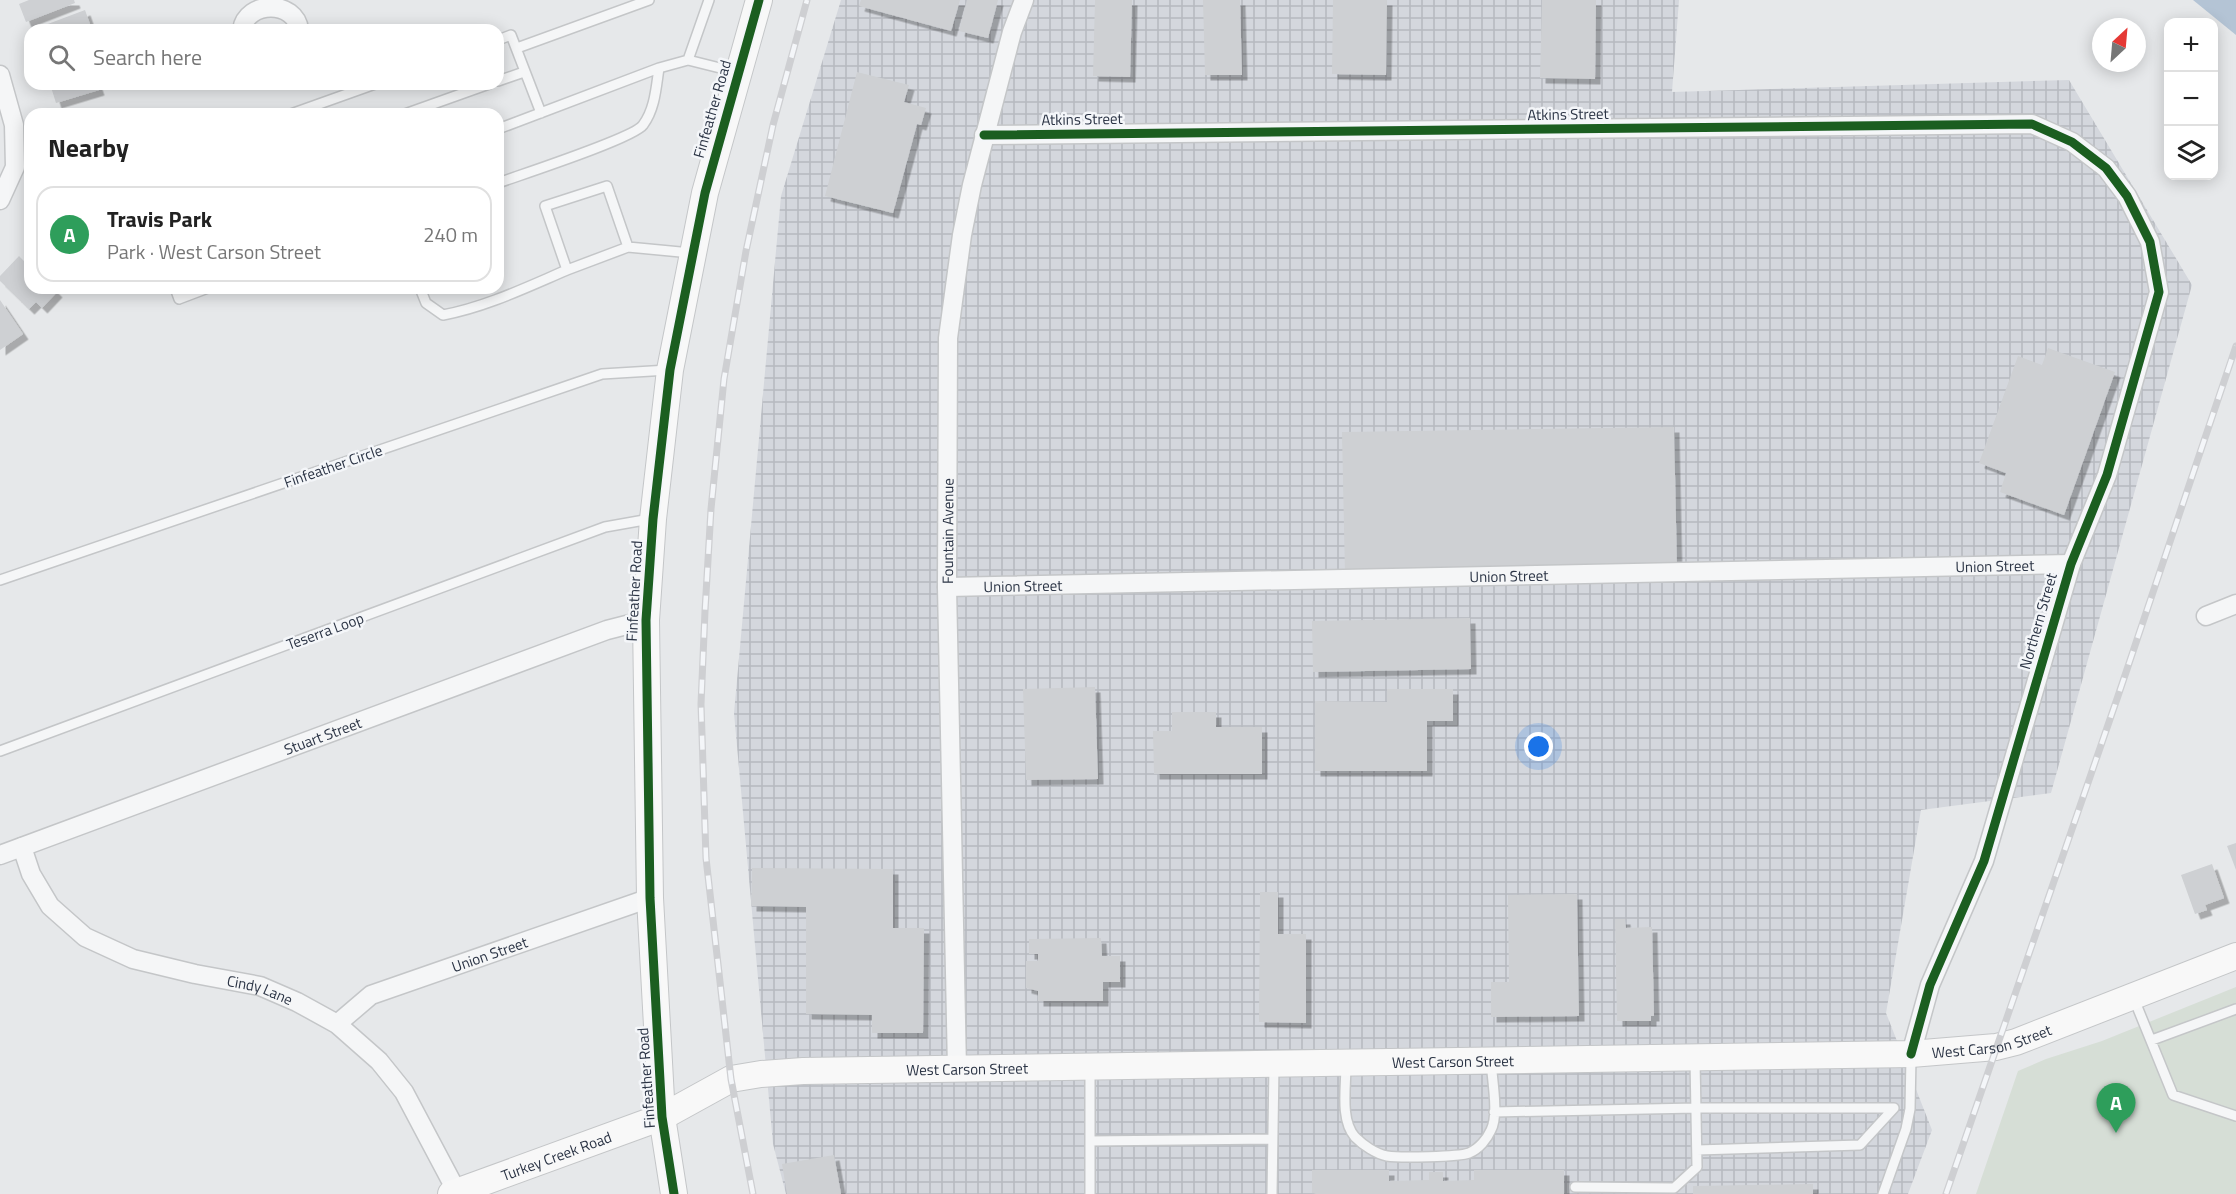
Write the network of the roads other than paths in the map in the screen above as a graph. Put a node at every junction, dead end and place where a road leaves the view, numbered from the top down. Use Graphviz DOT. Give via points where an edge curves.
graph roads {
  1 [pos="649,0"];
  2 [pos="709,0"];
  3 [pos="759,0"];
  4 [pos="1024,0"];
  5 [pos="260,1"];
  6 [pos="244,24"];
  7 [pos="298,24"];
  8 [pos="504,38"];
  9 [pos="517,48"];
  10 [pos="688,60"];
  11 [pos="659,68"];
  12 [pos="524,72"];
  13 [pos="738,73"];
  14 [pos="0,75"];
  15 [pos="504,79"];
  16 [pos="358,90"];
  17 [pos="472,90"];
  18 [pos="309,108"];
  19 [pos="422,108"];
  20 [pos="541,113"];
  21 [pos="504,127"];
  22 [pos="984,135"];
  23 [pos="504,181"];
  24 [pos="2127,196"];
  25 [pos="0,200"];
  26 [pos="627,247"];
  27 [pos="693,253"];
  28 [pos="567,270"];
  29 [pos="177,294"];
  30 [pos="192,294"];
  31 [pos="422,294"];
  32 [pos="670,370"];
  33 [pos="653,519"];
  34 [pos="2071,564"];
  35 [pos="0,580"];
  36 [pos="947,587"];
  37 [pos="2236,604"];
  38 [pos="2206,616"];
  39 [pos="646,620"];
  40 [pos="0,751"];
  41 [pos="22,848"];
  42 [pos="0,855"];
  43 [pos="650,898"];
  44 [pos="2236,956"];
  45 [pos="2133,996"];
  46 [pos="2236,1010"];
  47 [pos="337,1024"];
  48 [pos="2152,1040"];
  49 [pos="1911,1054"];
  50 [pos="1695,1057"];
  51 [pos="1491,1061"];
  52 [pos="1346,1063"];
  53 [pos="1274,1064"];
  54 [pos="1090,1067"];
  55 [pos="957,1069"];
  56 [pos="1696,1108"];
  57 [pos="1894,1108"];
  58 [pos="1910,1109"];
  59 [pos="1494,1112"];
  60 [pos="2236,1116"];
  61 [pos="662,1117"];
  62 [pos="1272,1139"];
  63 [pos="1090,1141"];
  64 [pos="1697,1150"];
  65 [pos="1575,1187"];
  66 [pos="454,1193"];
  67 [pos="674,1194"];
  68 [pos="1090,1194"];
  69 [pos="1272,1194"];
  70 [pos="1882,1194"];
  1 -- 9 [label="lane"];
  2 -- 10 [label="lane"];
  3 -- 13 [label="street, Finfeather Road"];
  4 -- 22 [label="street, Fountain Avenue"];
  5 -- 6 [label="street" via="247,14"];
  5 -- 7 [label="street" via="288,6"];
  8 -- 9 [label="lane" via="511,35"];
  9 -- 12 [label="lane"];
  10 -- 11 [label="lane"];
  10 -- 13 [label="lane"];
  11 -- 20 [label="lane"];
  11 -- 23 [label="lane" via="653,106 642,127"];
  12 -- 15 [label="lane"];
  12 -- 20 [label="lane"];
  13 -- 27 [label="street, Finfeather Road"];
  14 -- 25 [label="street" via="14,125 15,166"];
  16 -- 18 [label="lane"];
  17 -- 19 [label="lane"];
  20 -- 21 [label="lane"];
  22 -- 24 [label="street, Atkins Street" via="2032,124 2080,148 2106,168"];
  22 -- 36 [label="street, Fountain Avenue" via="962,235 948,338"];
  24 -- 34 [label="street, Northern Street" via="2150,242 2159,292 2107,475"];
  26 -- 27 [label="lane"];
  26 -- 28 [label="lane"];
  26 -- 28 [label="lane" via="607,186 545,206"];
  27 -- 32 [label="street, Finfeather Road"];
  28 -- 31 [label="lane" via="489,302 443,315 426,303"];
  29 -- 30 [label="lane" via="179,299"];
  32 -- 33 [label="street, Finfeather Road"];
  32 -- 35 [label="lane, Finfeather Circle" via="602,374"];
  33 -- 39 [label="street, Finfeather Road"];
  33 -- 40 [label="lane, Teserra Loop" via="605,527"];
  34 -- 36 [label="street, Union Street"];
  34 -- 49 [label="street, Northern Street" via="1984,861 1930,985"];
  36 -- 55 [label="street, Fountain Avenue"];
  37 -- 38 [label="street"];
  39 -- 41 [label="street, Stuart Street" via="607,630"];
  39 -- 43 [label="street, Finfeather Road"];
  41 -- 42 [label="street, Stuart Street"];
  41 -- 47 [label="street, Cindy Lane" via="31,874 50,906 85,937 133,959 260,986"];
  43 -- 47 [label="street, Union Street" via="371,995"];
  43 -- 61 [label="street, Finfeather Road"];
  44 -- 45 [label="street, West Carson Street"];
  45 -- 48 [label="lane"];
  45 -- 49 [label="street, West Carson Street" via="1996,1047"];
  46 -- 48 [label="lane"];
  47 -- 66 [label="street, Cindy Lane" via="379,1061 404,1092"];
  48 -- 60 [label="lane" via="2173,1095"];
  49 -- 50 [label="street, West Carson Street"];
  49 -- 58 [label="lane"];
  50 -- 51 [label="street, West Carson Street"];
  50 -- 56 [label="lane"];
  51 -- 52 [label="street, West Carson Street"];
  51 -- 59 [label="lane"];
  52 -- 53 [label="street, West Carson Street"];
  52 -- 59 [label="lane" via="1347,1121 1355,1136 1386,1156 1460,1156 1472,1152 1493,1128"];
  53 -- 54 [label="street, West Carson Street"];
  53 -- 62 [label="lane"];
  54 -- 55 [label="street, West Carson Street"];
  54 -- 63 [label="lane"];
  55 -- 61 [label="street, West Carson Street" via="761,1074 731,1079"];
  56 -- 57 [label="lane"];
  56 -- 59 [label="lane"];
  56 -- 64 [label="lane"];
  57 -- 58 [label="lane"];
  57 -- 64 [label="lane" via="1860,1145"];
  58 -- 70 [label="lane"];
  61 -- 66 [label="street, Turkey Creek Road"];
  61 -- 67 [label="street, Finfeather Road"];
  62 -- 63 [label="lane"];
  62 -- 69 [label="lane"];
  63 -- 68 [label="lane"];
  64 -- 65 [label="lane" via="1697,1167 1674,1188"];
}
